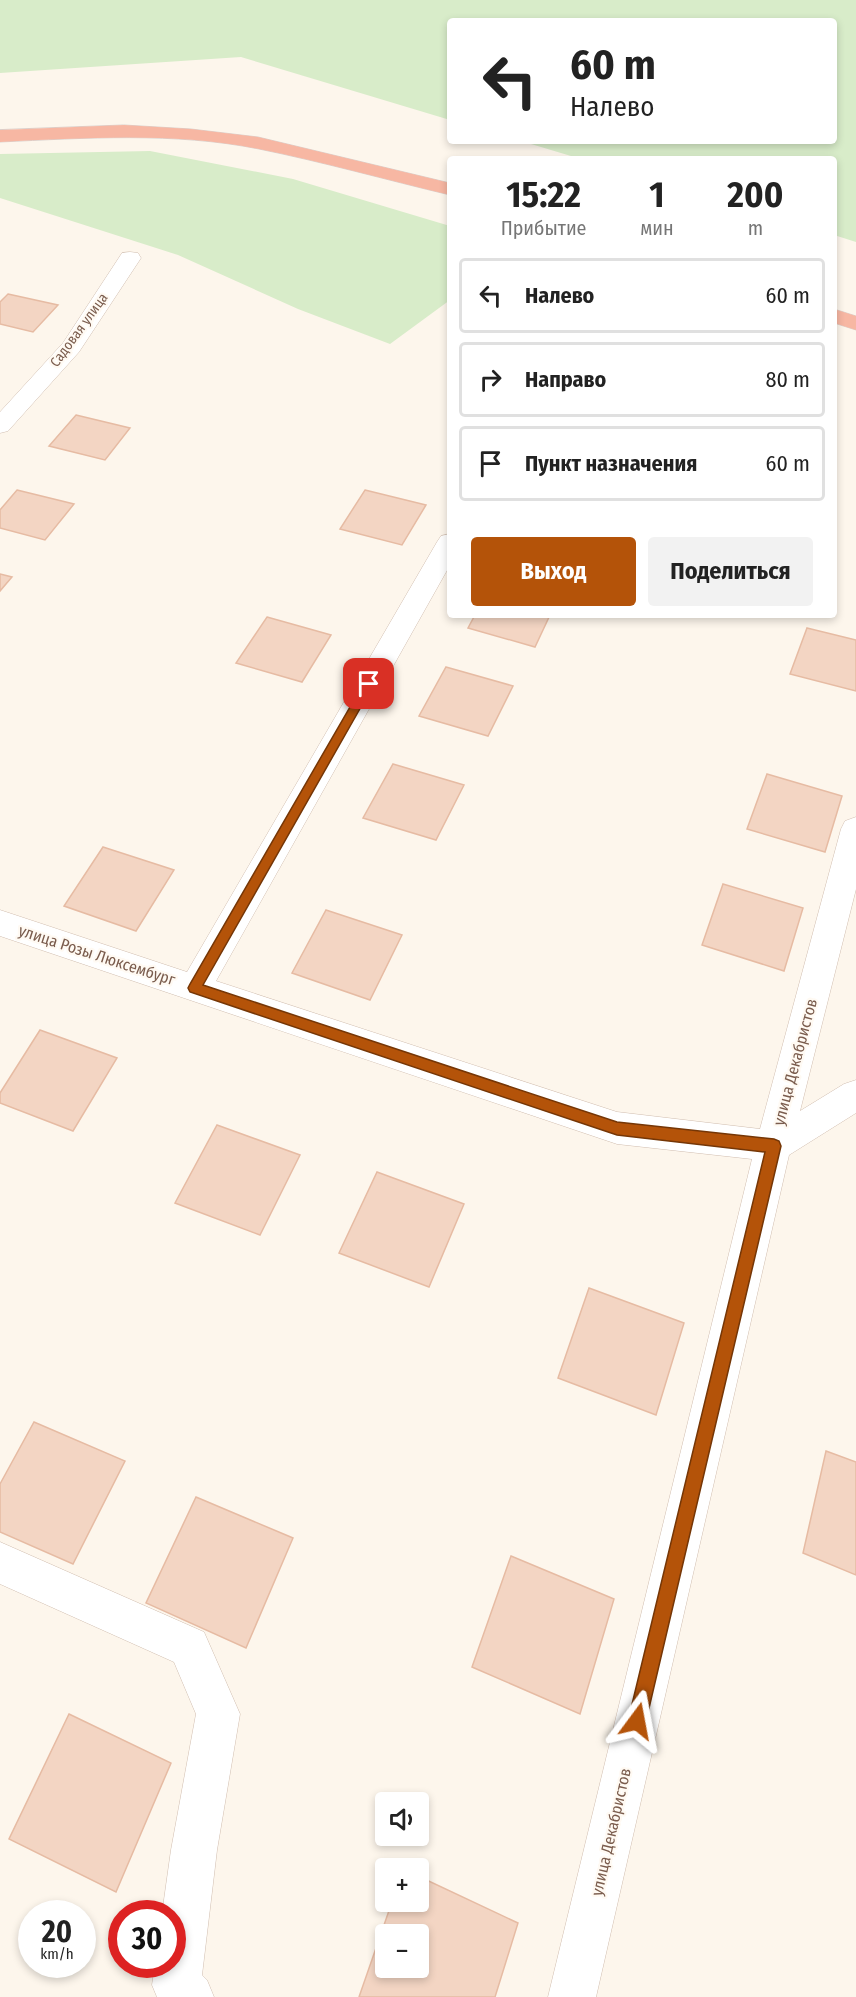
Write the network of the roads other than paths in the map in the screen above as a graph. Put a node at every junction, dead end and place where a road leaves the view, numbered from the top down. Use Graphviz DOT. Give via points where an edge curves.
graph roads {
  1 [pos="0,136"];
  2 [pos="447,188"];
  3 [pos="130,258"];
  4 [pos="837,317"];
  5 [pos="856,323"];
  6 [pos="0,426"];
  7 [pos="447,547"];
  8 [pos="856,829"];
  9 [pos="0,923"];
  10 [pos="195,988"];
  11 [pos="856,1095"];
  12 [pos="774,1146"];
  13 [pos="0,1563"];
  14 [pos="190,1997"];
  15 [pos="572,1997"];
  1 -- 2 [label="highway" via="124,131 247,142"];
  3 -- 6 [label="street, Садовая улица" via="71,347"];
  4 -- 5 [label="highway"];
  7 -- 10 [label="street, улица Розы Люксембург"];
  8 -- 12 [label="street, улица Декабристов"];
  9 -- 10 [label="street, улица Розы Люксембург"];
  10 -- 12 [label="street, улица Розы Люксембург" via="617,1128"];
  11 -- 12 [label="street"];
  12 -- 15 [label="street, улица Декабристов"];
  13 -- 14 [label="street" via="189,1647 218,1714 176,1985"];
}
